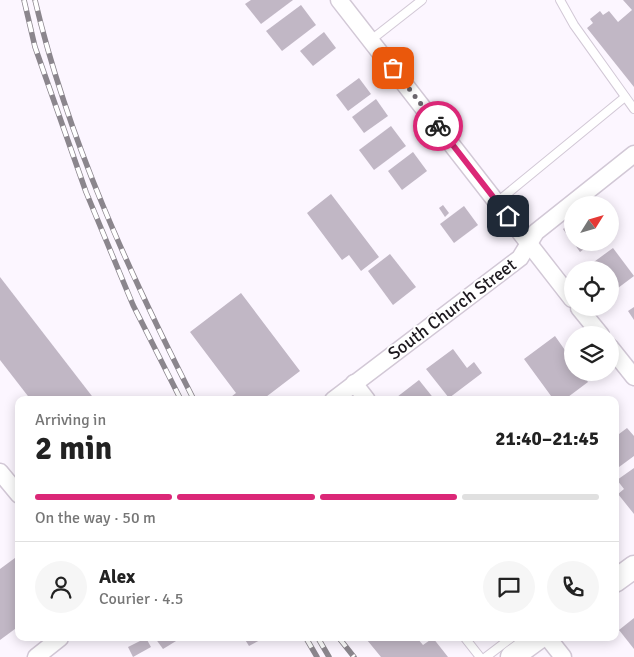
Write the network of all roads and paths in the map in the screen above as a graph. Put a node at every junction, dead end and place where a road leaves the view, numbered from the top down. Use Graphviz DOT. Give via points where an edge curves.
graph roads {
  1 [pos="339,0"];
  2 [pos="422,0"];
  3 [pos="560,0"];
  4 [pos="371,40"];
  5 [pos="625,97"];
  6 [pos="634,109"];
  7 [pos="634,154"];
  8 [pos="497,202"];
  9 [pos="529,244"];
  10 [pos="564,289"];
  11 [pos="586,316"];
  12 [pos="594,326"];
  13 [pos="619,358"];
  14 [pos="634,377"];
  15 [pos="354,383"];
  16 [pos="338,396"];
  17 [pos="363,396"];
  18 [pos="0,472"];
  19 [pos="15,490"];
  20 [pos="634,567"];
  21 [pos="619,578"];
  22 [pos="56,641"];
  23 [pos="467,641"];
  24 [pos="507,641"];
  25 [pos="534,641"];
  26 [pos="550,641"];
  27 [pos="36,657"];
  28 [pos="480,657"];
  29 [pos="486,657"];
  30 [pos="512,657"];
  31 [pos="563,657"];
  1 -- 4 [label="street"];
  2 -- 4 [label="lane"];
  3 -- 5 [label="lane"];
  4 -- 8 [label="street"];
  5 -- 6 [label="lane"];
  5 -- 8 [label="lane"];
  7 -- 9 [label="street, South Church Street" via="536,232"];
  8 -- 9 [label="street"];
  9 -- 10 [label="street"];
  9 -- 15 [label="street, South Church Street" via="520,258"];
  11 -- 12 [label="street"];
  13 -- 14 [label="street"];
  15 -- 16 [label="street, South Church Street"];
  15 -- 17 [label="street"];
  18 -- 19 [label="street"];
  20 -- 21 [label="street"];
  22 -- 27 [label="street"];
  23 -- 28 [label="lane"];
  24 -- 29 [label="lane"];
  25 -- 30 [label="street"];
  26 -- 31 [label="street"];
}
